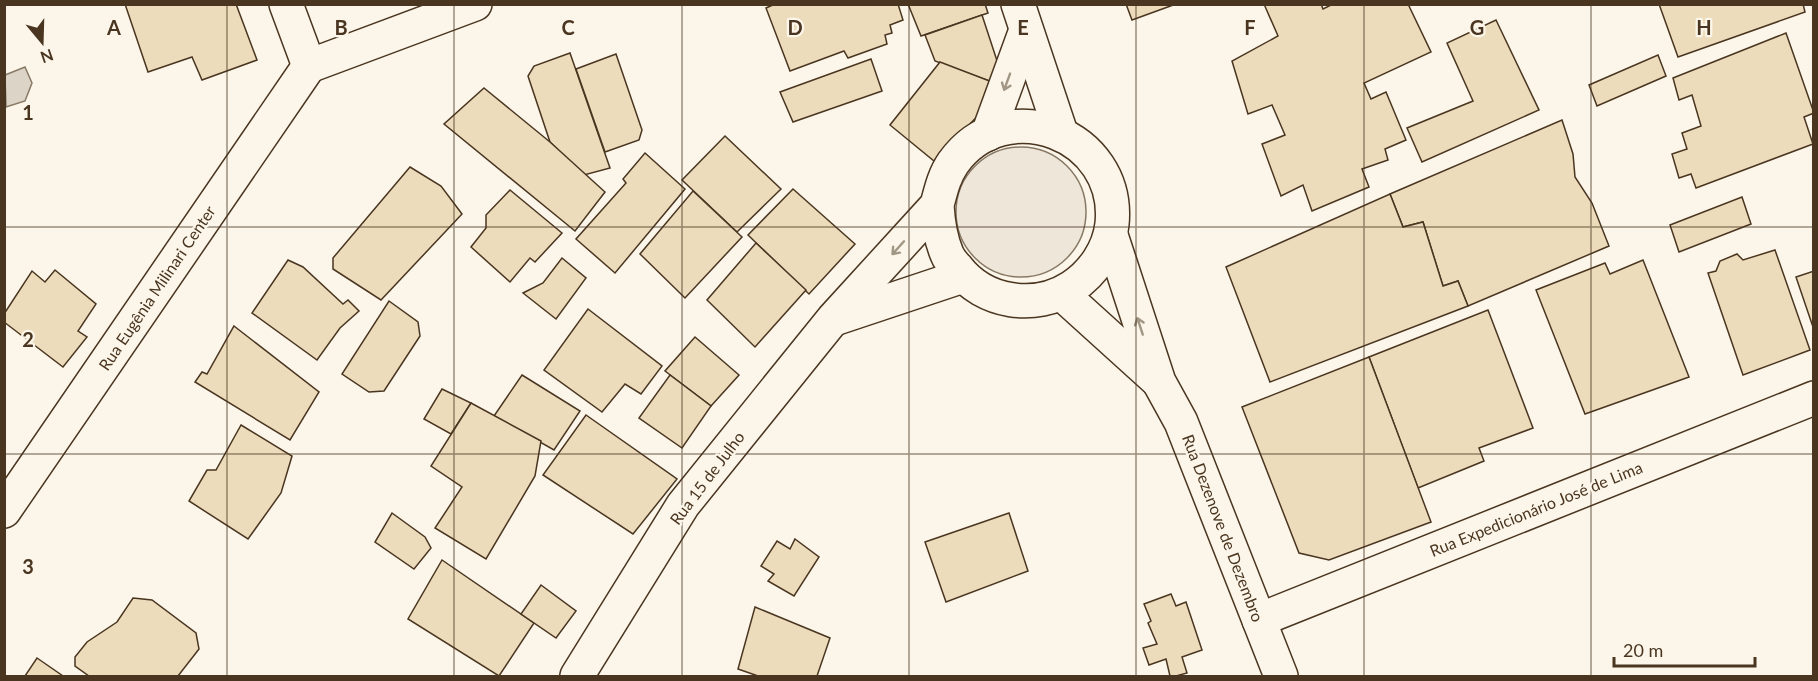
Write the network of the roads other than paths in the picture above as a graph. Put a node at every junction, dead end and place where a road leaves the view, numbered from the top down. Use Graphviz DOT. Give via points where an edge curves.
graph roads {
  1 [pos="286,4"];
  2 [pos="475,4"];
  3 [pos="1022,17"];
  4 [pos="309,66"];
  5 [pos="1061,133"];
  6 [pos="988,134"];
  7 [pos="937,205"];
  8 [pos="1111,235"];
  9 [pos="963,276"];
  10 [pos="1062,294"];
  11 [pos="833,320"];
  12 [pos="1159,382"];
  13 [pos="1814,398"];
  14 [pos="4,511"];
  15 [pos="1259,620"];
  16 [pos="577,676"];
  17 [pos="1281,676"];
  1 -- 4 [label="street"];
  2 -- 4 [label="street"];
  3 -- 5 [label="street"];
  3 -- 6 [label="street, one-way"];
  4 -- 14 [label="street, Rua Eugênia Milinari Center"];
  5 -- 6 [label="street" via="1037,127 1012,127"];
  5 -- 8 [label="street" via="1082,146 1098,164 1109,186 1113,210"];
  6 -- 7 [label="street" via="953,162"];
  7 -- 9 [label="street" via="939,231 947,256"];
  7 -- 11 [label="street, Rua 15 de Julho, one-way"];
  8 -- 10 [label="street" via="1101,259 1084,279"];
  12 -- 8 [label="street, Rua Dezenove de Dezembro, one-way"];
  9 -- 10 [label="street" via="984,292 1010,300 1036,301"];
  9 -- 11 [label="street"];
  10 -- 12 [label="street, Rua Dezenove de Dezembro"];
  11 -- 16 [label="street, Rua 15 de Julho" via="683,505"];
  12 -- 15 [label="street, Rua Dezenove de Dezembro" via="1182,422"];
  13 -- 15 [label="street, Rua Expedicionário José de Lima"];
  15 -- 17 [label="street, Rua Dezenove de Dezembro"];
}
